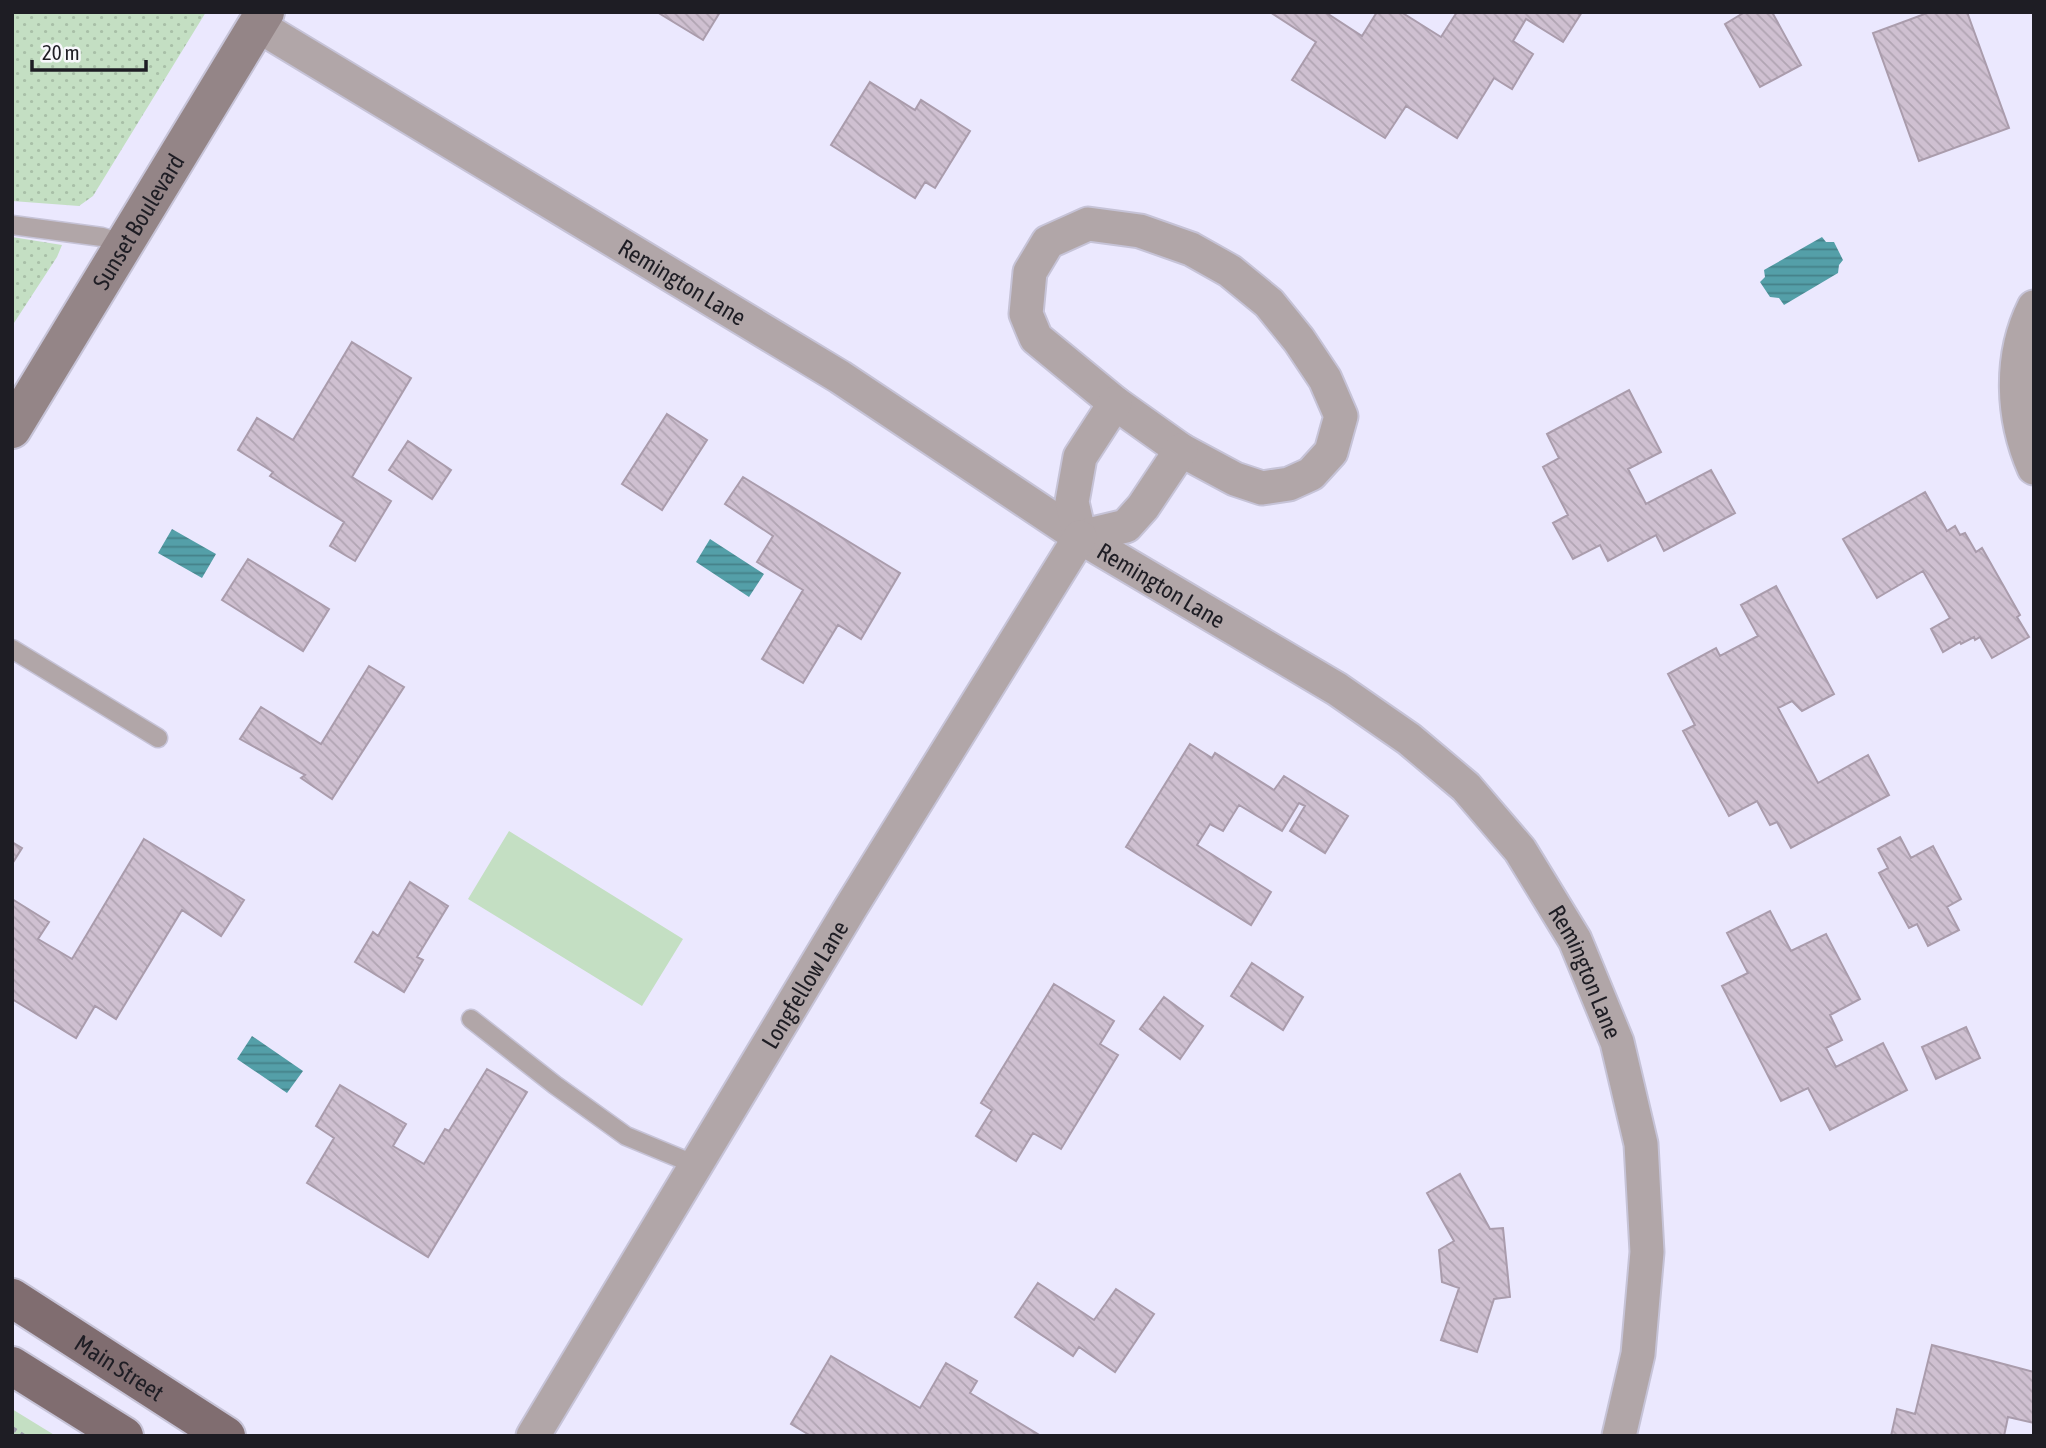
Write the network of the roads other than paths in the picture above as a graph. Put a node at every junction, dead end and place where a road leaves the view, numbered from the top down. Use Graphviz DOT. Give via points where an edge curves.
graph roads {
  1 [pos="261,19"];
  2 [pos="12,225"];
  3 [pos="126,244"];
  4 [pos="2034,307"];
  5 [pos="1115,403"];
  6 [pos="12,429"];
  7 [pos="1181,450"];
  8 [pos="2034,468"];
  9 [pos="1080,537"];
  10 [pos="12,649"];
  11 [pos="158,738"];
  12 [pos="471,1019"];
  13 [pos="696,1165"];
  14 [pos="12,1298"];
  15 [pos="12,1366"];
  16 [pos="124,1436"];
  17 [pos="226,1436"];
  18 [pos="533,1436"];
  19 [pos="1619,1436"];
  1 -- 3 [label="main road, Sunset Boulevard"];
  1 -- 9 [label="street, Remington Lane" via="840,377"];
  2 -- 3 [label="lane"];
  3 -- 6 [label="main road, Sunset Boulevard"];
  4 -- 8 [label="street" via="2017,359 2016,391 2026,452"];
  5 -- 7 [label="street"];
  5 -- 7 [label="street" via="1036,338 1026,314 1030,272 1048,242 1088,224 1140,231 1191,249 1230,271 1269,303 1298,340 1325,379 1341,416 1331,452 1311,474 1289,484 1262,488"];
  5 -- 9 [label="street" via="1080,457 1072,502"];
  7 -- 9 [label="street" via="1126,526"];
  9 -- 13 [label="street, Longfellow Lane"];
  9 -- 19 [label="street, Remington Lane" via="1337,689 1409,739 1466,787 1520,850 1575,940 1617,1042 1641,1144 1647,1252 1638,1354"];
  10 -- 11 [label="lane"];
  12 -- 13 [label="lane" via="626,1136"];
  13 -- 18 [label="street, Longfellow Lane"];
  14 -- 17 [label="main road, Main Street"];
  15 -- 16 [label="main road"];
}
